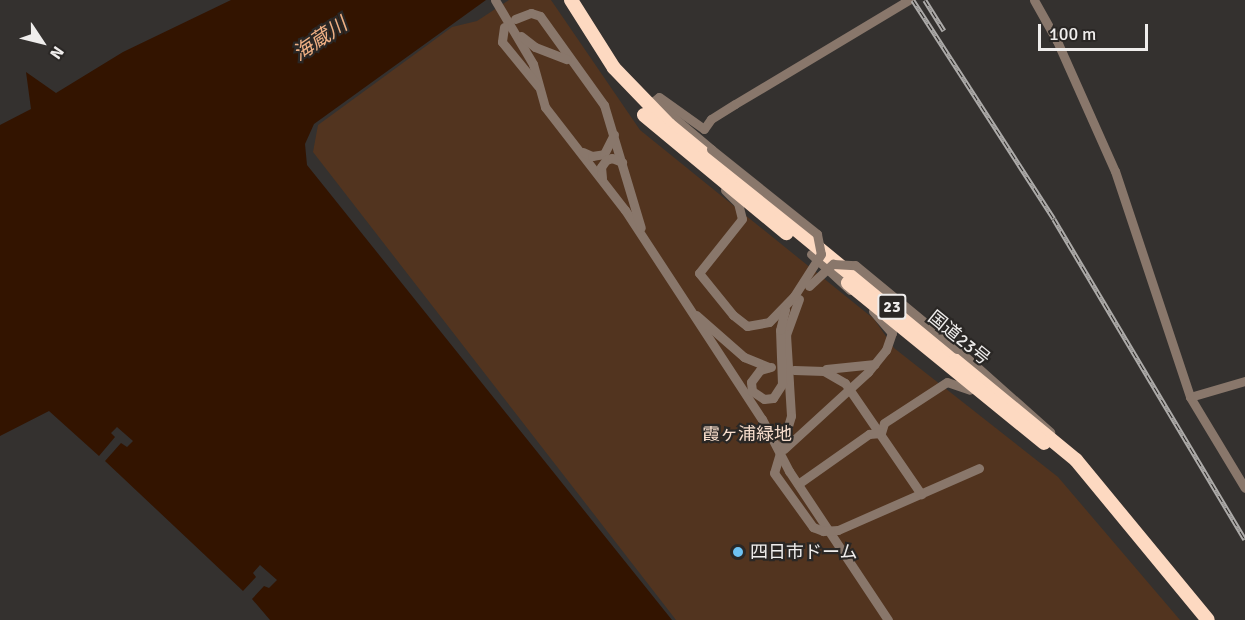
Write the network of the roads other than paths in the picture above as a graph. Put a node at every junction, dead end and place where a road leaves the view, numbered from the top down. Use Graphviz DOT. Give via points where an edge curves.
graph roads {
  1 [pos="495,0"];
  2 [pos="561,0"];
  3 [pos="571,0"];
  4 [pos="909,0"];
  5 [pos="1034,0"];
  6 [pos="505,15"];
  7 [pos="515,19"];
  8 [pos="587,26"];
  9 [pos="504,27"];
  10 [pos="572,64"];
  11 [pos="539,88"];
  12 [pos="654,101"];
  13 [pos="658,128"];
  14 [pos="614,134"];
  15 [pos="579,150"];
  16 [pos="622,162"];
  17 [pos="602,178"];
  18 [pos="647,244"];
  19 [pos="811,254"];
  20 [pos="667,277"];
  21 [pos="796,298"];
  22 [pos="875,364"];
  23 [pos="794,370"];
  24 [pos="817,370"];
  25 [pos="1245,381"];
  26 [pos="850,389"];
  27 [pos="1190,397"];
  28 [pos="1022,425"];
  29 [pos="880,434"];
  30 [pos="779,456"];
  31 [pos="1076,460"];
  32 [pos="979,468"];
  33 [pos="798,484"];
  34 [pos="1245,488"];
  35 [pos="921,494"];
  36 [pos="831,532"];
  37 [pos="888,620"];
  38 [pos="1196,620"];
  39 [pos="1208,620"];
  1 -- 6 [label="street"];
  2 -- 13 [label="highway, 国道23号 / 23" via="608,74"];
  3 -- 8 [label="highway, 国道23号 / 23"];
  4 -- 12 [label="street" via="704,129 659,96"];
  5 -- 27 [label="street" via="1057,41 1115,171"];
  6 -- 10 [label="street" via="530,45 558,54"];
  6 -- 11 [label="street" via="529,55"];
  7 -- 10 [label="street" via="531,13 540,16"];
  8 -- 12 [label="street" via="627,76"];
  8 -- 31 [label="highway, 国道23号 / 23" via="631,88 669,126"];
  9 -- 11 [label="street" via="501,42"];
  10 -- 14 [label="street" via="604,105"];
  11 -- 15 [label="street" via="545,107"];
  12 -- 21 [label="street, bridge" via="817,234 821,254"];
  13 -- 19 [label="highway, 国道23号 / 23"];
  13 -- 21 [label="street" via="732,196 743,213 741,223 699,273 713,292 738,321 752,327 769,322"];
  14 -- 15 [label="street" via="604,154 592,156"];
  14 -- 16 [label="street"];
  15 -- 17 [label="street"];
  16 -- 17 [label="street" via="606,160 601,167"];
  16 -- 18 [label="street"];
  17 -- 18 [label="street"];
  18 -- 20 [label="street"];
  19 -- 22 [label="street" via="891,329 890,345"];
  19 -- 28 [label="highway, 国道23号 / 23"];
  20 -- 21 [label="street" via="693,312 738,353 773,367 760,370 751,382 752,391 764,399 777,394 782,384 781,322"];
  20 -- 30 [label="street" via="762,419"];
  21 -- 30 [label="street" via="787,325 790,416"];
  21 -- 31 [label="street, bridge" via="825,269 848,262 862,269 1031,411"];
  22 -- 24 [label="street"];
  22 -- 26 [label="street"];
  23 -- 24 [label="street"];
  24 -- 26 [label="street" via="835,375"];
  25 -- 27 [label="street"];
  26 -- 29 [label="street"];
  26 -- 30 [label="street" via="790,441"];
  27 -- 34 [label="street"];
  28 -- 29 [label="street" via="963,385 950,381 884,423"];
  28 -- 38 [label="highway, 国道23号 / 23" via="1092,490"];
  29 -- 33 [label="street" via="869,434"];
  29 -- 35 [label="street"];
  30 -- 33 [label="street"];
  30 -- 36 [label="street" via="775,477 813,527"];
  31 -- 39 [label="highway, 国道23号 / 23"];
  32 -- 35 [label="street"];
  33 -- 36 [label="street"];
  35 -- 36 [label="street"];
  36 -- 37 [label="street"];
}
